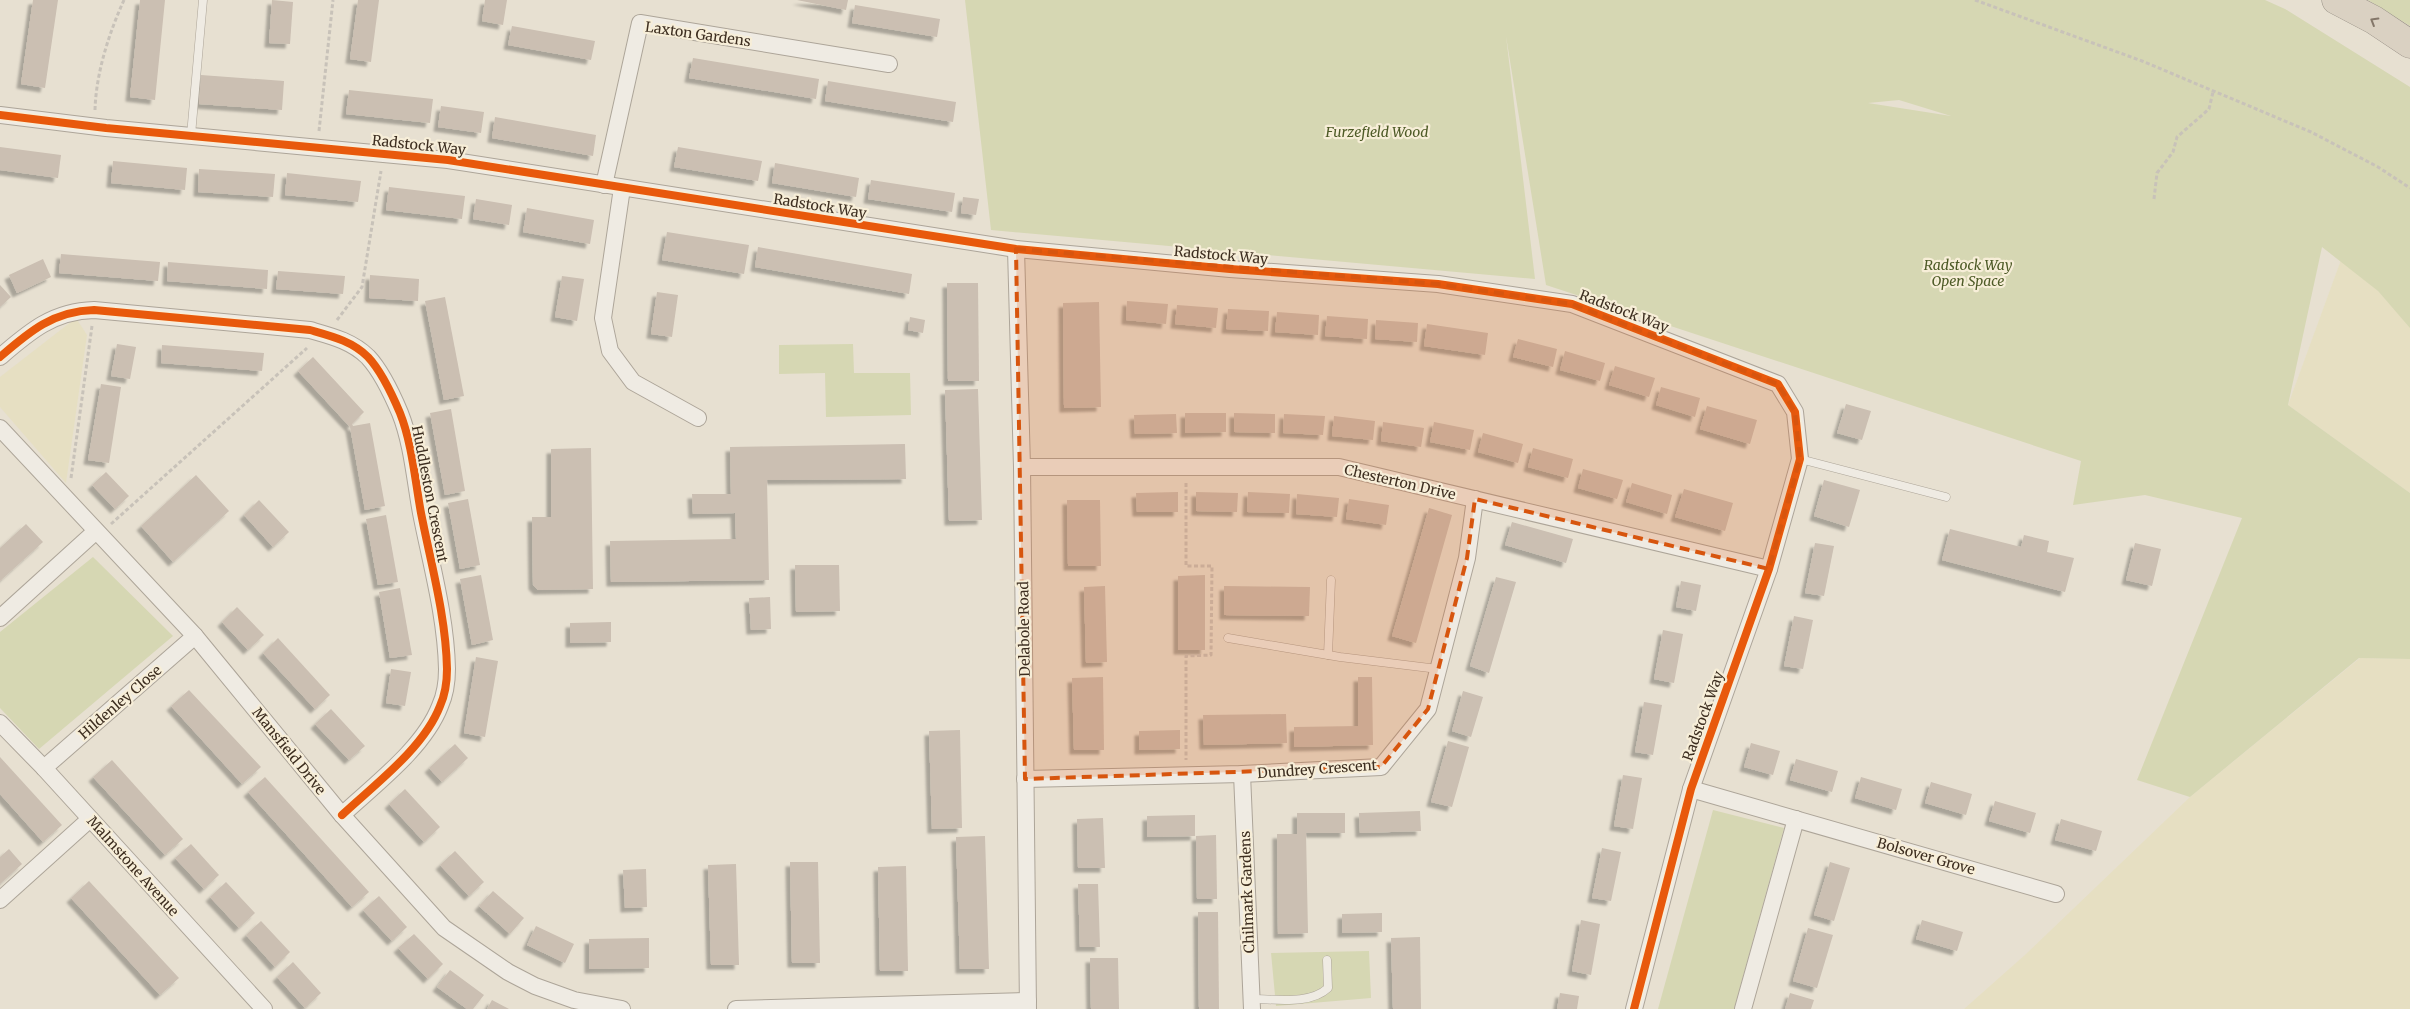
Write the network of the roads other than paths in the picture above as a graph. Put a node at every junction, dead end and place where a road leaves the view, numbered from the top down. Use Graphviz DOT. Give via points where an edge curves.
graph roads {
  1 [pos="203,0"];
  2 [pos="2336,0"];
  3 [pos="2410,44"];
  4 [pos="889,64"];
  5 [pos="0,114"];
  6 [pos="191,135"];
  7 [pos="604,185"];
  8 [pos="622,188"];
  9 [pos="1016,249"];
  10 [pos="0,357"];
  11 [pos="698,418"];
  12 [pos="0,428"];
  13 [pos="1800,459"];
  14 [pos="1022,467"];
  15 [pos="1946,497"];
  16 [pos="1475,499"];
  17 [pos="98,533"];
  18 [pos="1769,569"];
  19 [pos="1331,580"];
  20 [pos="0,618"];
  21 [pos="195,636"];
  22 [pos="1228,638"];
  23 [pos="1328,655"];
  24 [pos="1438,668"];
  25 [pos="0,723"];
  26 [pos="44,768"];
  27 [pos="1242,774"];
  28 [pos="1025,779"];
  29 [pos="1690,790"];
  30 [pos="342,815"];
  31 [pos="90,819"];
  32 [pos="1796,819"];
  33 [pos="2056,894"];
  34 [pos="0,900"];
  35 [pos="1327,960"];
  36 [pos="1252,1004"];
  37 [pos="1028,1005"];
  38 [pos="264,1009"];
  39 [pos="622,1009"];
  40 [pos="736,1009"];
  41 [pos="1634,1009"];
  42 [pos="1743,1009"];
  1 -- 6 [label="lane"];
  3 -- 2 [label="highway, one-way"];
  4 -- 7 [label="street, Laxton Gardens" via="640,24"];
  5 -- 6 [label="street, Radstock Way"];
  6 -- 7 [label="street, Radstock Way" via="448,160"];
  7 -- 8 [label="street, Radstock Way"];
  8 -- 9 [label="street, Radstock Way"];
  8 -- 11 [label="street" via="603,318 610,350 633,382"];
  9 -- 13 [label="street, Radstock Way" via="1438,284 1572,304 1778,384 1796,412"];
  9 -- 14 [label="street, Delabole Road"];
  10 -- 30 [label="street, Huddleston Crescent" via="30,331 49,320 63,314 94,310 292,327 326,334 354,346 368,358 400,413 441,618 447,670 441,706 426,731"];
  12 -- 17 [label="street, Mansfield Drive"];
  13 -- 15 [label="lane"];
  13 -- 18 [label="street, Radstock Way"];
  14 -- 16 [label="street, Chesterton Drive" via="1339,467"];
  14 -- 28 [label="street, Delabole Road"];
  16 -- 18 [label="street, Chesterton Drive"];
  16 -- 24 [label="street, Dundrey Crescent" via="1466,558"];
  17 -- 20 [label="street"];
  17 -- 21 [label="street, Mansfield Drive"];
  18 -- 29 [label="street, Radstock Way"];
  19 -- 23 [label="lane"];
  21 -- 26 [label="street, Hildenley Close"];
  21 -- 30 [label="street, Mansfield Drive"];
  22 -- 23 [label="lane"];
  23 -- 24 [label="lane"];
  24 -- 27 [label="street, Dundrey Crescent" via="1428,709 1381,767"];
  25 -- 26 [label="street, Malmstone Avenue"];
  26 -- 31 [label="street, Malmstone Avenue"];
  27 -- 28 [label="street, Dundrey Crescent"];
  27 -- 36 [label="street, Chilmark Gardens"];
  28 -- 37 [label="street, Delabole Road"];
  29 -- 32 [label="street, Bolsover Grove"];
  29 -- 41 [label="street, Radstock Way"];
  30 -- 39 [label="street, Mansfield Drive" via="444,928 508,972 535,986 574,1000"];
  31 -- 34 [label="street"];
  31 -- 38 [label="street, Malmstone Avenue"];
  32 -- 33 [label="street, Bolsover Grove"];
  32 -- 42 [label="street"];
  35 -- 36 [label="lane" via="1328,988 1321,994 1312,998"];
  37 -- 40 [label="street"];
}
